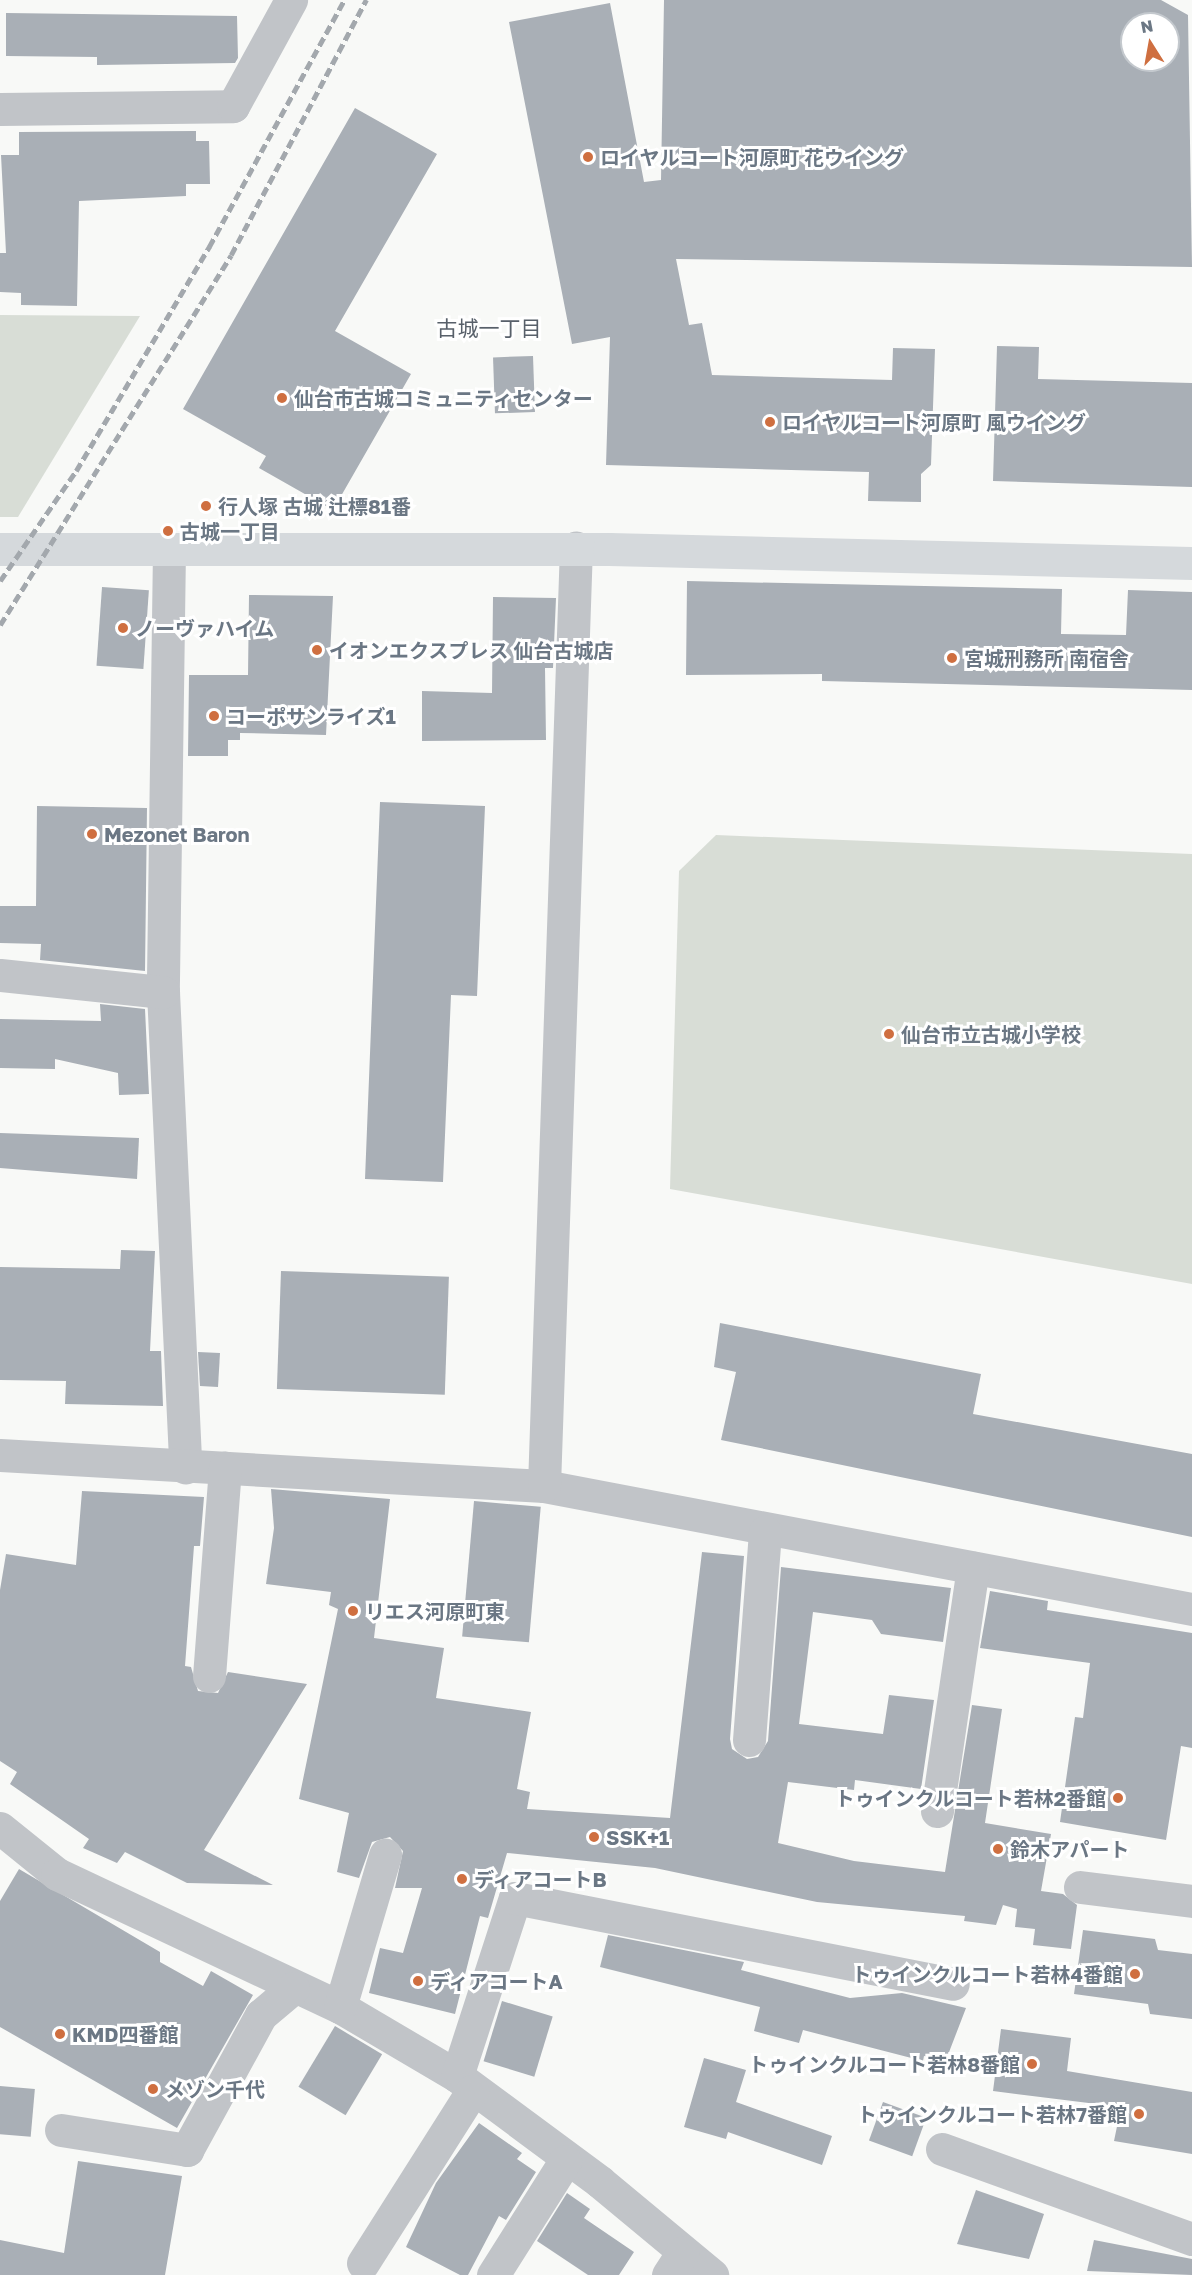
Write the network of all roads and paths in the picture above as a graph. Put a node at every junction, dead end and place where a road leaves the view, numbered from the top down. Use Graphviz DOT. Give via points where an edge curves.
graph roads {
  1 [pos="291,0"];
  2 [pos="0,109"];
  3 [pos="576,548"];
  4 [pos="0,549"];
  5 [pos="169,549"];
  6 [pos="1192,563"];
  7 [pos="0,975"];
  8 [pos="164,992"];
  9 [pos="0,1455"];
  10 [pos="185,1467"];
  11 [pos="225,1468"];
  12 [pos="544,1486"];
  13 [pos="765,1532"];
  14 [pos="973,1568"];
  15 [pos="1192,1610"];
  16 [pos="209,1676"];
  17 [pos="749,1740"];
  18 [pos="938,1811"];
  19 [pos="6,1844"];
  20 [pos="385,1855"];
  21 [pos="1080,1887"];
  22 [pos="1192,1901"];
  23 [pos="953,1984"];
  24 [pos="293,1988"];
  25 [pos="340,2007"];
  26 [pos="465,2083"];
  27 [pos="61,2130"];
  28 [pos="942,2149"];
  29 [pos="566,2161"];
  30 [pos="1192,2239"];
  31 [pos="363,2263"];
  32 [pos="676,2263"];
  33 [pos="493,2275"];
  34 [pos="712,2275"];
  1 -- 2 [label="street" via="233,106"];
  3 -- 5 [label="street"];
  3 -- 6 [label="street"];
  3 -- 12 [label="street"];
  4 -- 5 [label="street"];
  5 -- 8 [label="street"];
  7 -- 8 [label="street"];
  8 -- 10 [label="street"];
  9 -- 10 [label="street"];
  10 -- 11 [label="street"];
  11 -- 12 [label="street"];
  11 -- 16 [label="street"];
  12 -- 13 [label="street"];
  13 -- 14 [label="street"];
  13 -- 17 [label="street"];
  14 -- 15 [label="street"];
  14 -- 18 [label="street"];
  19 -- 24 [label="street" via="57,1874"];
  20 -- 25 [label="street"];
  21 -- 22 [label="street"];
  23 -- 26 [label="street" via="515,1898"];
  24 -- 25 [label="street"];
  24 -- 27 [label="street" via="261,2014 187,2150"];
  25 -- 26 [label="street"];
  26 -- 29 [label="street"];
  26 -- 31 [label="street"];
  28 -- 30 [label="street"];
  29 -- 32 [label="street" via="600,2182"];
  29 -- 33 [label="street"];
  32 -- 34 [label="street"];
}
